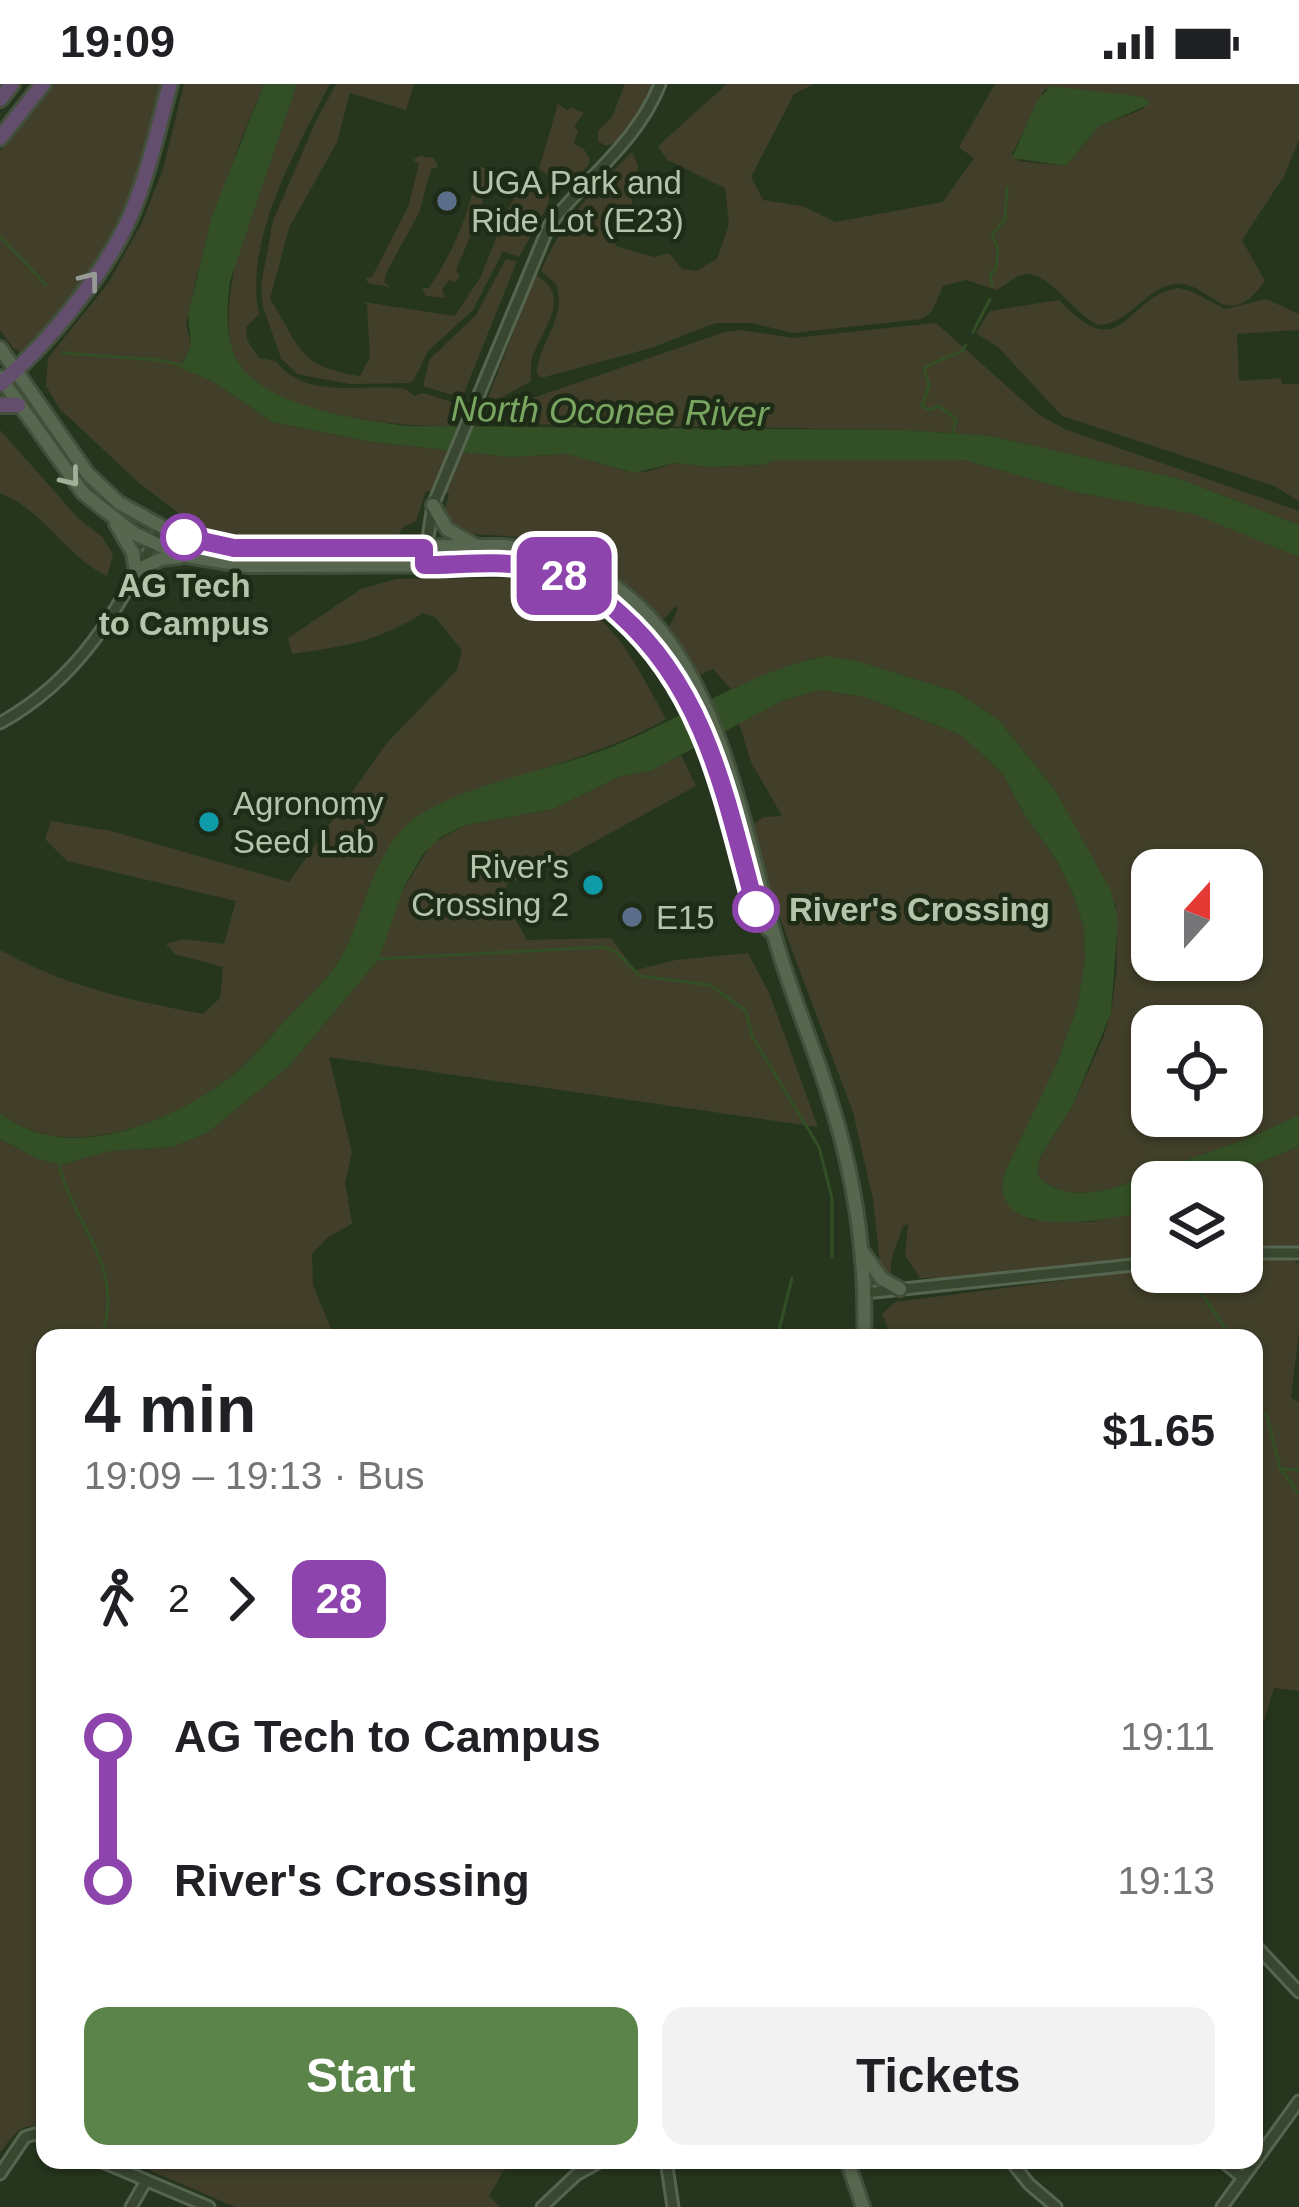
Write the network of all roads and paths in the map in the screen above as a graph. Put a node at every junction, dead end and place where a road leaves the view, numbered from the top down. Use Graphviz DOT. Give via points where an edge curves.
graph roads {
  1 [pos="12,84"];
  2 [pos="43,84"];
  3 [pos="170,84"];
  4 [pos="660,84"];
  5 [pos="0,99"];
  6 [pos="0,138"];
  7 [pos="0,347"];
  8 [pos="16,370"];
  9 [pos="1,381"];
  10 [pos="0,405"];
  11 [pos="18,405"];
  12 [pos="434,505"];
  13 [pos="112,518"];
  14 [pos="161,528"];
  15 [pos="152,544"];
  16 [pos="477,547"];
  17 [pos="424,548"];
  18 [pos="186,556"];
  19 [pos="424,565"];
  20 [pos="137,571"];
  21 [pos="683,676"];
  22 [pos="0,723"];
  23 [pos="861,1250"];
  24 [pos="1263,1253"];
  25 [pos="1299,1253"];
  26 [pos="1131,1265"];
  27 [pos="900,1289"];
  28 [pos="865,1293"];
  29 [pos="864,1329"];
  30 [pos="1263,1954"];
  31 [pos="1299,1992"];
  32 [pos="1299,2101"];
  33 [pos="36,2134"];
  34 [pos="1263,2151"];
  35 [pos="119,2169"];
  36 [pos="586,2169"];
  37 [pos="667,2169"];
  38 [pos="851,2169"];
  39 [pos="1019,2169"];
  40 [pos="1232,2169"];
  41 [pos="1250,2169"];
  42 [pos="0,2174"];
  43 [pos="1244,2178"];
  44 [pos="146,2181"];
  45 [pos="131,2207"];
  46 [pos="209,2207"];
  47 [pos="542,2207"];
  48 [pos="673,2207"];
  49 [pos="863,2207"];
  50 [pos="1056,2207"];
  51 [pos="1222,2207"];
  1 -- 5 [label="highway"];
  2 -- 6 [label="highway"];
  8 -- 3 [label="highway, one-way" via="109,256 138,194"];
  4 -- 12 [label="street" via="628,141 549,226"];
  7 -- 8 [label="main road"];
  8 -- 9 [label="highway"];
  8 -- 14 [label="main road" via="88,474"];
  9 -- 11 [label="main road"];
  10 -- 11 [label="highway"];
  11 -- 13 [label="main road, one-way" via="82,493"];
  12 -- 16 [label="main road" via="446,529"];
  12 -- 17 [label="street"];
  13 -- 15 [label="main road"];
  13 -- 20 [label="main road"];
  14 -- 15 [label="street"];
  14 -- 17 [label="main road" via="234,548"];
  15 -- 18 [label="main road"];
  15 -- 20 [label="street"];
  16 -- 17 [label="main road"];
  16 -- 21 [label="main road" via="539,550 597,573 649,618"];
  17 -- 19 [label="street"];
  18 -- 19 [label="main road" via="248,566"];
  18 -- 20 [label="main road"];
  19 -- 21 [label="main road" via="515,565 568,578 602,598"];
  20 -- 22 [label="street" via="74,668"];
  21 -- 23 [label="main road" via="726,772 756,909 776,941 838,1124"];
  23 -- 27 [label="main road"];
  23 -- 28 [label="main road"];
  24 -- 25 [label="street"];
  26 -- 27 [label="street"];
  27 -- 28 [label="street"];
  28 -- 29 [label="main road"];
  30 -- 31 [label="street"];
  32 -- 34 [label="street"];
  33 -- 42 [label="street" via="25,2137"];
  35 -- 44 [label="street"];
  36 -- 47 [label="street"];
  37 -- 48 [label="street"];
  38 -- 49 [label="main road"];
  39 -- 50 [label="street"];
  40 -- 43 [label="street"];
  41 -- 43 [label="street"];
  43 -- 51 [label="street"];
  44 -- 45 [label="street"];
  44 -- 46 [label="street"];
}
